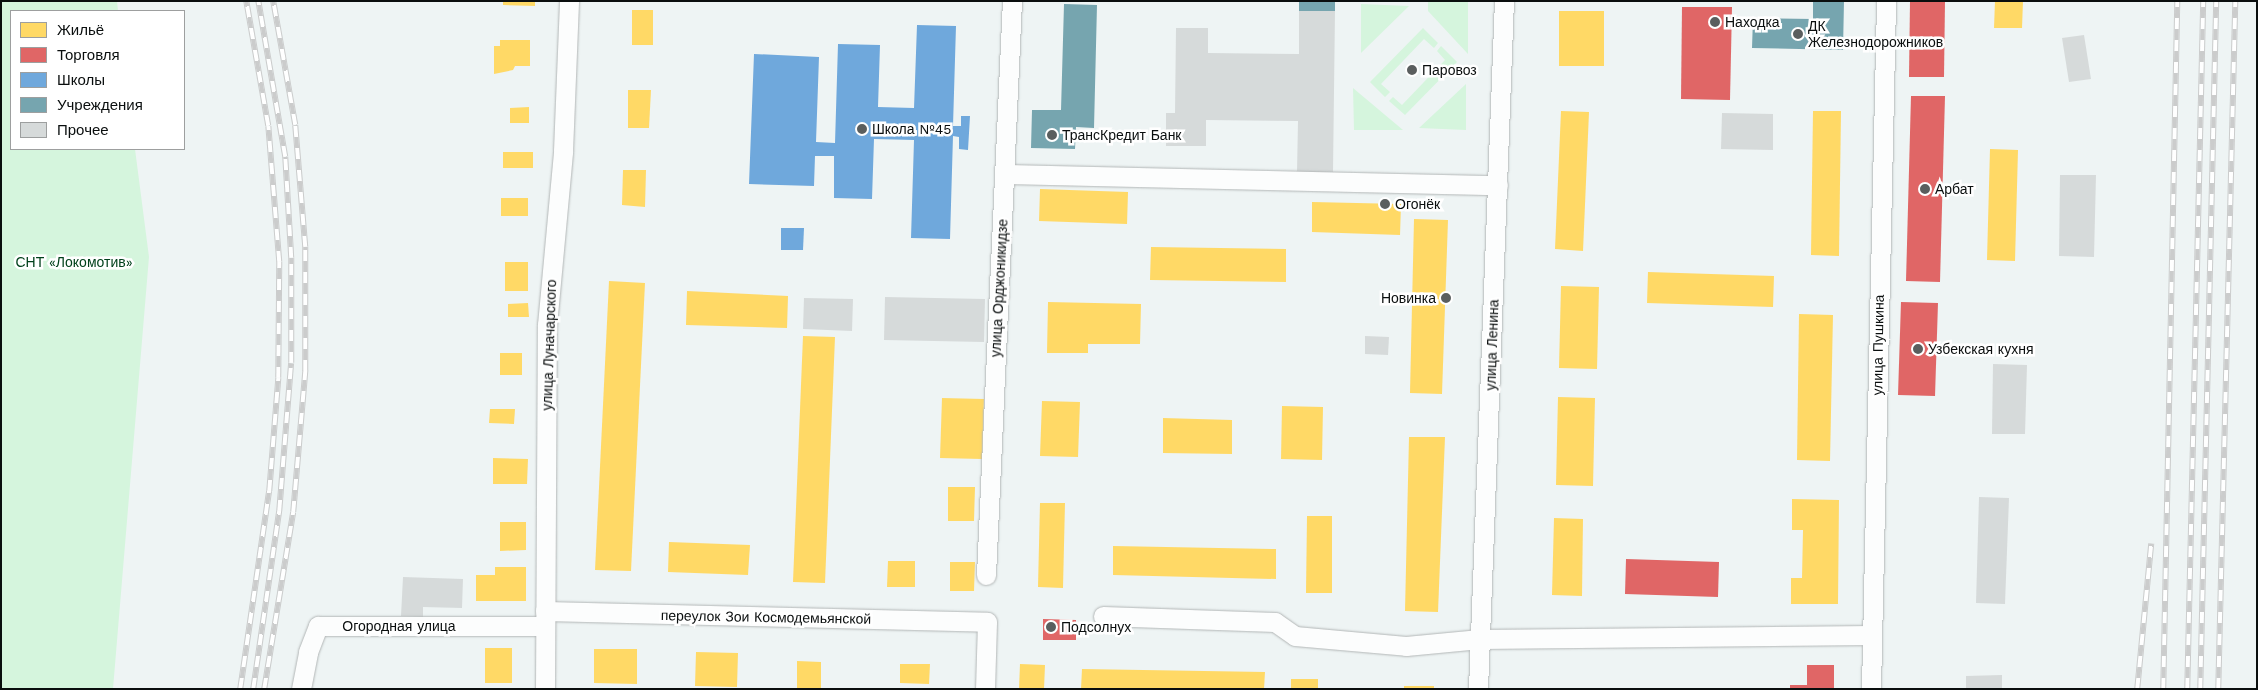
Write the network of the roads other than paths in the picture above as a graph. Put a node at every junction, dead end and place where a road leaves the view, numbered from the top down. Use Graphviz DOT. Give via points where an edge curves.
graph roads {
  1 [pos="569,1"];
  2 [pos="1012,1"];
  3 [pos="1504,1"];
  4 [pos="1886,1"];
  5 [pos="1005,174"];
  6 [pos="1498,185"];
  7 [pos="986,575"];
  8 [pos="1103,616"];
  9 [pos="545,619"];
  10 [pos="1872,635"];
  11 [pos="1480,639"];
  12 [pos="300,689"];
  13 [pos="546,689"];
  14 [pos="985,689"];
  15 [pos="1478,689"];
  16 [pos="1871,689"];
  1 -- 9 [label="street, улица Луначарского" via="562,151 547,325"];
  2 -- 5 [label="street, улица Орджоникидзе"];
  3 -- 6 [label="street, улица Ленина"];
  4 -- 10 [label="street, улица Пушкина"];
  5 -- 6 [label="street"];
  5 -- 7 [label="street, улица Орджоникидзе"];
  6 -- 11 [label="street, улица Ленина"];
  8 -- 11 [label="street" via="1275,622 1295,636 1406,646"];
  9 -- 12 [label="street, Огородная улица" via="318,626"];
  9 -- 13 [label="street, улица Луначарского"];
  9 -- 14 [label="street, переулок Зои Космодемьянской" via="987,622"];
  10 -- 11 [label="street"];
  10 -- 16 [label="street, улица Пушкина"];
  11 -- 15 [label="street, улица Ленина"];
}
